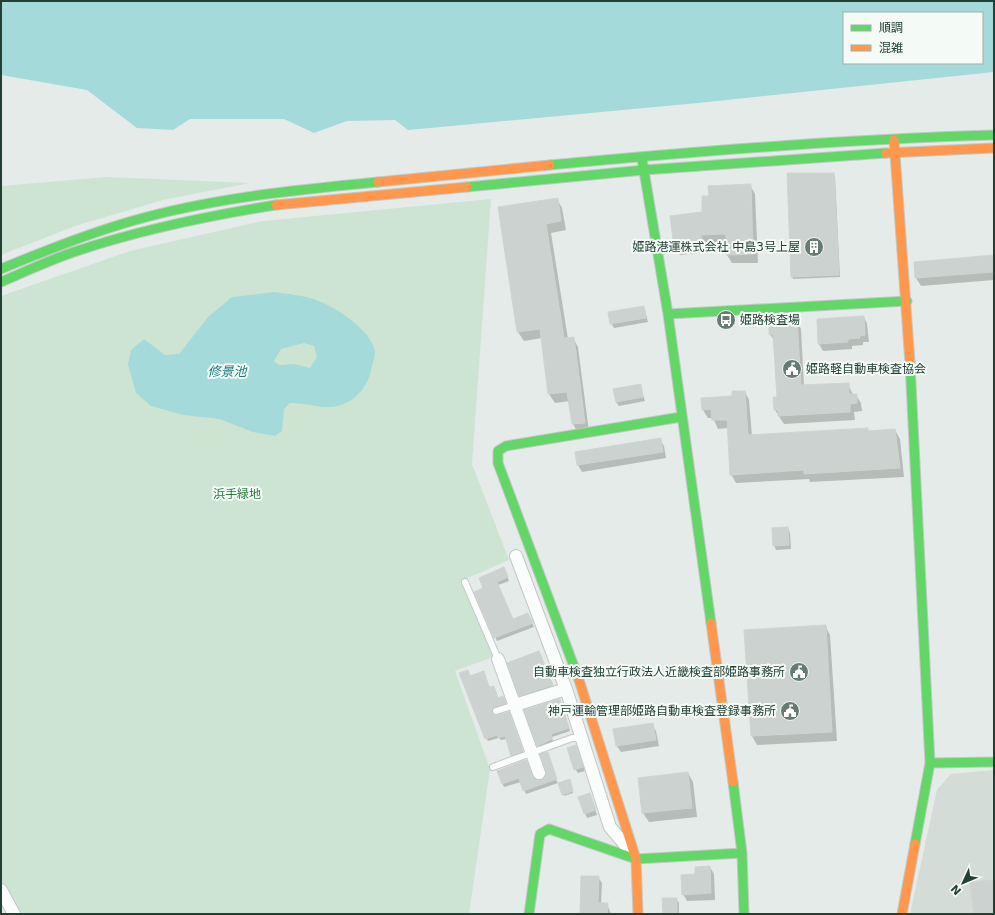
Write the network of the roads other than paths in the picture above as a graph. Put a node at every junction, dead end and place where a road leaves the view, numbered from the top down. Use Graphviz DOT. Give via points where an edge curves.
graph roads {
  1 [pos="994,135"];
  2 [pos="894,138"];
  3 [pos="994,148"];
  4 [pos="895,152"];
  5 [pos="642,156"];
  6 [pos="644,170"];
  7 [pos="1,269"];
  8 [pos="1,282"];
  9 [pos="907,301"];
  10 [pos="668,314"];
  11 [pos="680,417"];
  12 [pos="516,556"];
  13 [pos="465,582"];
  14 [pos="498,659"];
  15 [pos="566,689"];
  16 [pos="515,705"];
  17 [pos="496,711"];
  18 [pos="582,738"];
  19 [pos="532,753"];
  20 [pos="994,762"];
  21 [pos="930,763"];
  22 [pos="493,767"];
  23 [pos="539,773"];
  24 [pos="742,853"];
  25 [pos="636,859"];
  26 [pos="1,890"];
  27 [pos="14,914"];
  28 [pos="528,914"];
  29 [pos="638,914"];
  30 [pos="744,914"];
  31 [pos="902,914"];
  1 -- 2 [label="street"];
  2 -- 4 [label="street"];
  2 -- 5 [label="street"];
  3 -- 4 [label="street"];
  4 -- 6 [label="street"];
  4 -- 9 [label="street"];
  5 -- 6 [label="street"];
  5 -- 7 [label="street" via="285,191 215,202 132,221 65,243"];
  6 -- 8 [label="street" via="292,203 208,216 71,253"];
  6 -- 10 [label="street"];
  9 -- 10 [label="street"];
  9 -- 21 [label="street"];
  10 -- 11 [label="street"];
  11 -- 24 [label="street" via="722,697"];
  11 -- 25 [label="street" via="506,446 498,451 498,463 576,671"];
  12 -- 15 [label="street"];
  13 -- 14 [label="lane"];
  14 -- 16 [label="street"];
  15 -- 16 [label="street"];
  15 -- 18 [label="street"];
  16 -- 17 [label="lane"];
  16 -- 19 [label="street"];
  18 -- 19 [label="lane" via="572,738"];
  18 -- 25 [label="street" via="610,827"];
  19 -- 22 [label="lane"];
  19 -- 23 [label="street"];
  20 -- 21 [label="street"];
  21 -- 31 [label="street"];
  24 -- 25 [label="street"];
  24 -- 30 [label="street"];
  25 -- 28 [label="street" via="549,829 540,834"];
  25 -- 29 [label="street"];
  26 -- 27 [label="street"];
}
